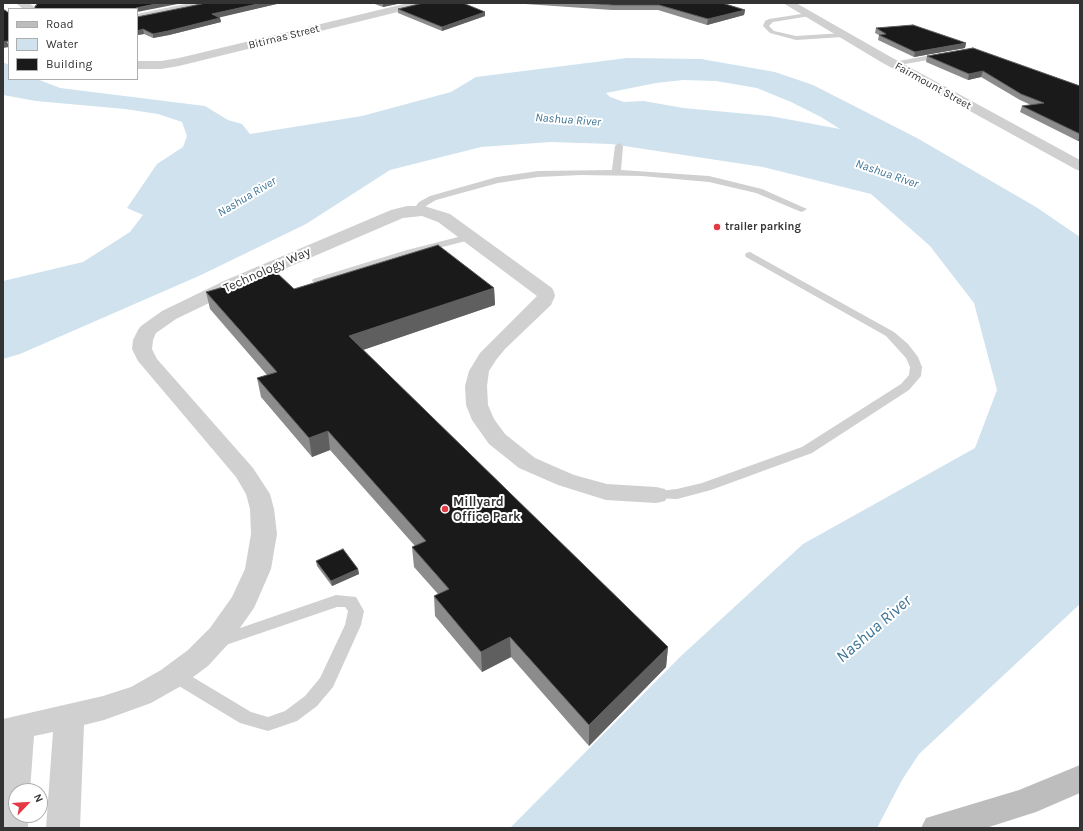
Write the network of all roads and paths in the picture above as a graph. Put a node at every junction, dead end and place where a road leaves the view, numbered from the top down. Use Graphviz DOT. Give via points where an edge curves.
graph roads {
  1 [pos="206,3"];
  2 [pos="422,3"];
  3 [pos="788,3"];
  4 [pos="808,15"];
  5 [pos="138,17"];
  6 [pos="843,35"];
  7 [pos="951,54"];
  8 [pos="893,64"];
  9 [pos="141,65"];
  10 [pos="619,146"];
  11 [pos="1077,162"];
  12 [pos="616,172"];
  13 [pos="802,209"];
  14 [pos="418,210"];
  15 [pos="470,237"];
  16 [pos="750,255"];
  17 [pos="317,281"];
  18 [pos="656,495"];
  19 [pos="212,644"];
  20 [pos="175,676"];
  21 [pos="68,718"];
  22 [pos="11,730"];
  23 [pos="1080,778"];
  24 [pos="11,828"];
  25 [pos="63,828"];
  26 [pos="938,828"];
  1 -- 5 [label="street"];
  2 -- 9 [label="street, Bitirnas Street" via="179,62"];
  3 -- 4 [label="street, Fairmount Street"];
  4 -- 6 [label="street, Fairmount Street"];
  4 -- 6 [label="lane" via="771,20 766,26 772,32 796,38"];
  6 -- 8 [label="street, Fairmount Street"];
  7 -- 8 [label="lane"];
  8 -- 11 [label="street, Fairmount Street"];
  10 -- 12 [label="lane"];
  12 -- 13 [label="lane" via="723,181 770,194"];
  12 -- 14 [label="lane" via="551,173 512,177 438,196 422,204"];
  14 -- 15 [label="street, Technology Way" via="444,218"];
  14 -- 19 [label="street, Technology Way" via="394,215 233,284 169,315 145,335 142,349 148,361 245,473 256,490 262,509 264,534 258,570 244,601"];
  15 -- 17 [label="lane"];
  15 -- 18 [label="street, Technology Way" via="541,287 546,294 544,301 491,352 479,371 476,386 478,405 489,429 516,455 555,477 606,492"];
  16 -- 18 [label="lane" via="890,334 912,357 916,367 915,376 904,387 807,450 706,487 677,494"];
  19 -- 20 [label="street, Technology Way"];
  19 -- 20 [label="lane" via="336,601 350,601 356,611 353,625 327,682 310,701 291,716 268,724 246,718"];
  20 -- 21 [label="street, Technology Way" via="135,697"];
  21 -- 22 [label="street, Technology Way"];
  21 -- 25 [label="street"];
  22 -- 24 [label="street, Technology Way"];
  23 -- 26 [label="main road" via="1025,802"];
}
